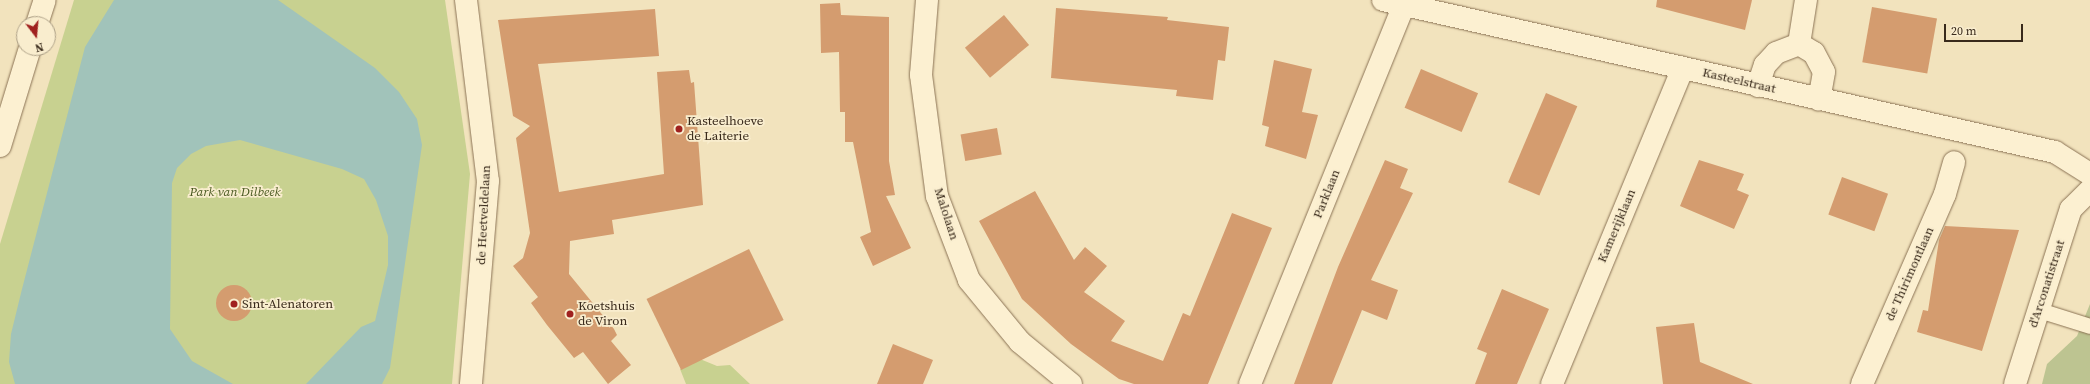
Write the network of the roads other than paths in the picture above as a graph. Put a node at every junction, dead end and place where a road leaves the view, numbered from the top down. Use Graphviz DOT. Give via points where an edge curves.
graph roads {
  1 [pos="45,0"];
  2 [pos="466,0"];
  3 [pos="927,0"];
  4 [pos="1383,0"];
  5 [pos="1806,0"];
  6 [pos="1404,4"];
  7 [pos="40,16"];
  8 [pos="1799,44"];
  9 [pos="28,56"];
  10 [pos="1683,68"];
  11 [pos="1758,86"];
  12 [pos="1820,100"];
  13 [pos="0,146"];
  14 [pos="1954,162"];
  15 [pos="2090,174"];
  16 [pos="2090,190"];
  17 [pos="2039,310"];
  18 [pos="2090,326"];
  19 [pos="471,384"];
  20 [pos="1071,384"];
  21 [pos="1250,384"];
  22 [pos="1552,384"];
  23 [pos="1862,384"];
  24 [pos="2015,384"];
  1 -- 7 [label="street"];
  2 -- 19 [label="street, de Heetveldelaan" via="488,181"];
  3 -- 20 [label="street, Malolaan" via="921,75 937,196 969,280 1020,342"];
  4 -- 6 [label="street, Kasteelstraat"];
  5 -- 8 [label="street"];
  6 -- 10 [label="street, Kasteelstraat"];
  6 -- 21 [label="street, Parklaan"];
  8 -- 11 [label="street" via="1776,53 1765,65"];
  8 -- 12 [label="street" via="1814,53 1824,72"];
  9 -- 13 [label="street"];
  10 -- 11 [label="street, Kasteelstraat"];
  10 -- 22 [label="street, Kamerijklaan"];
  11 -- 12 [label="street, Kasteelstraat"];
  12 -- 15 [label="street, Kasteelstraat" via="2055,152"];
  14 -- 23 [label="street, de Thirimontlaan" via="1945,194"];
  16 -- 17 [label="street, d'Arconatistraat" via="2071,209"];
  17 -- 18 [label="lane"];
  17 -- 24 [label="street, d'Arconatistraat"];
}
